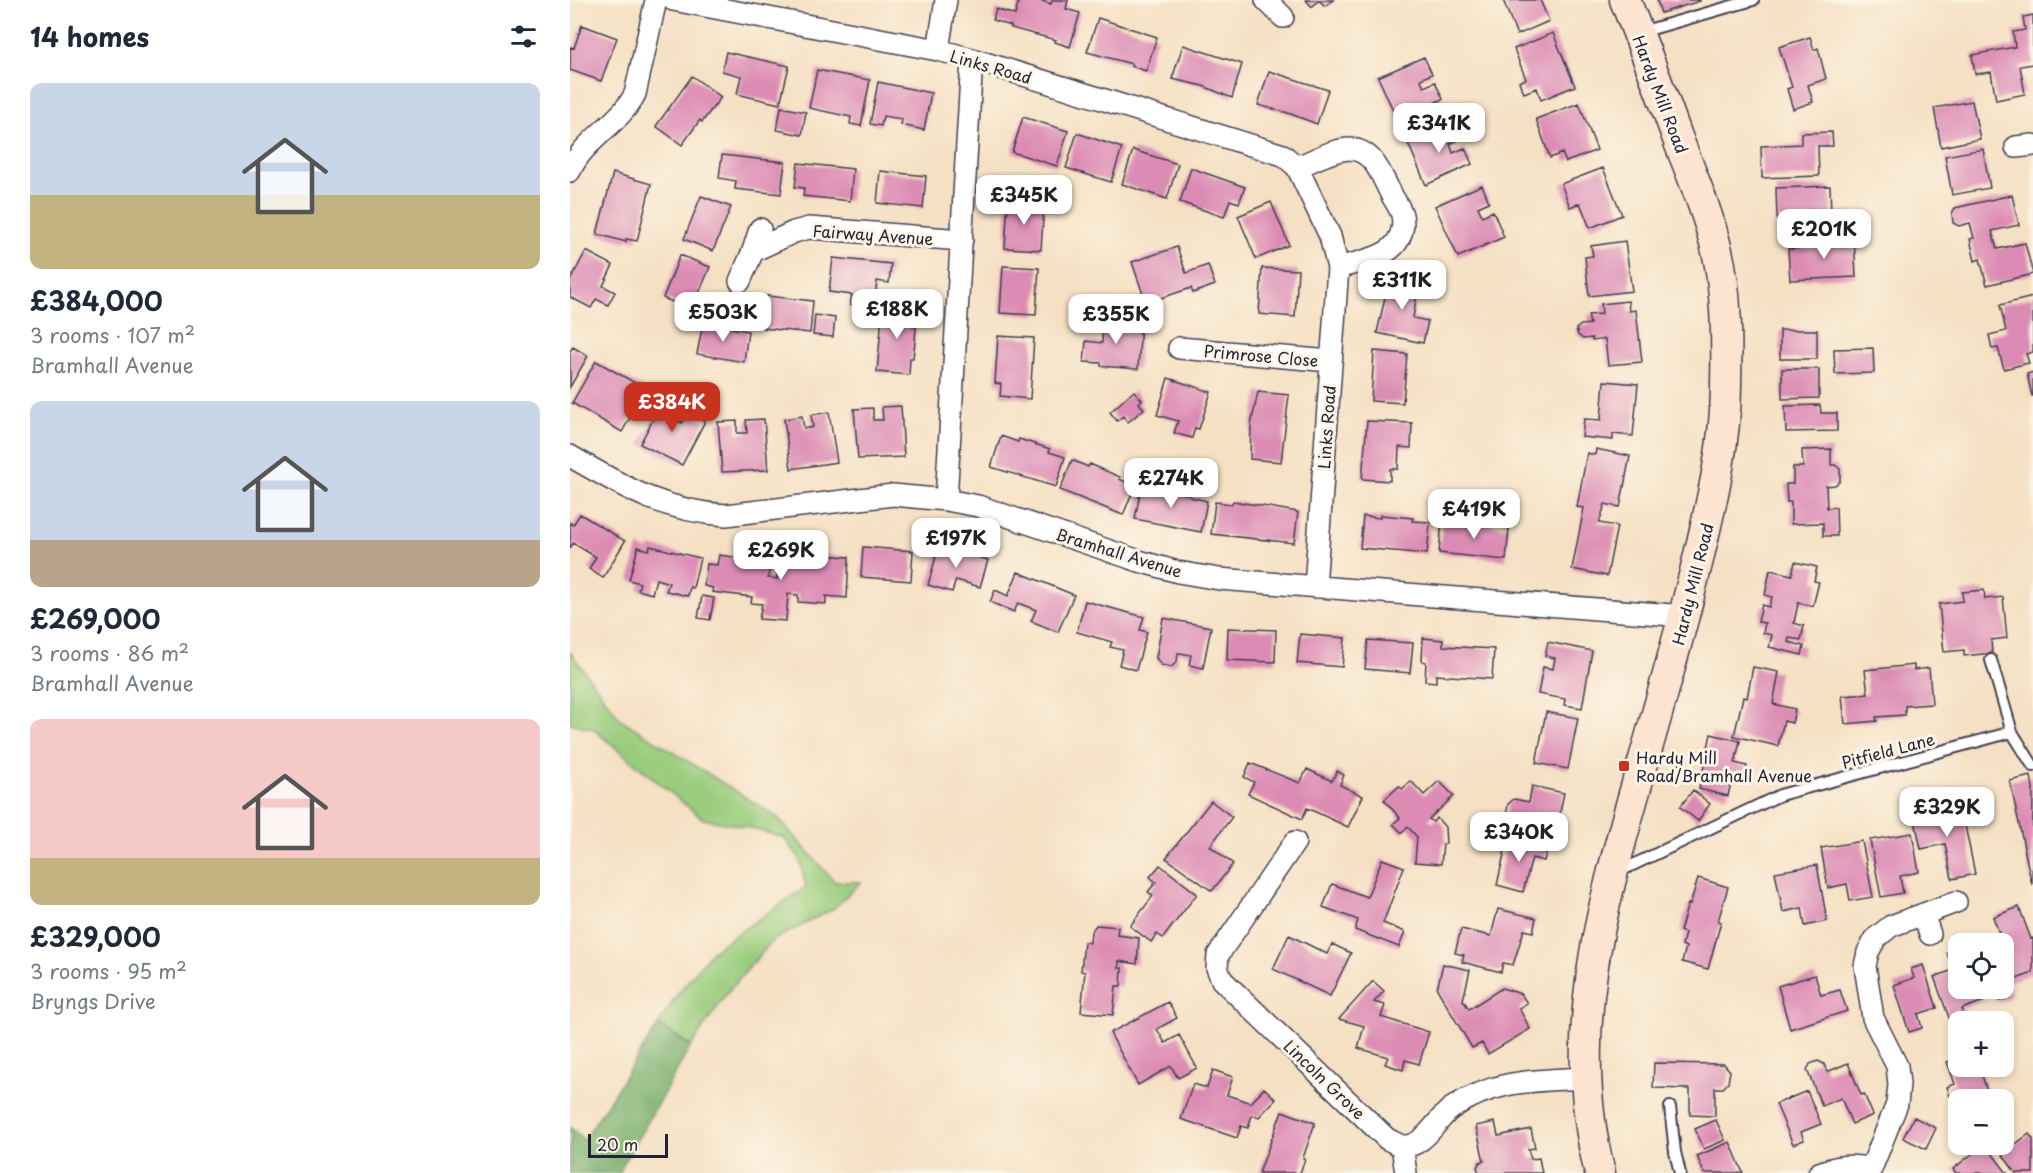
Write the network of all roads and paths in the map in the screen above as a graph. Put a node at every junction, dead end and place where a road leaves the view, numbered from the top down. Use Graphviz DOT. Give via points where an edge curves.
graph roads {
  1 [pos="656,0"];
  2 [pos="673,0"];
  3 [pos="946,0"];
  4 [pos="1266,0"];
  5 [pos="1625,0"];
  6 [pos="1753,0"];
  7 [pos="734,6"];
  8 [pos="1283,17"];
  9 [pos="1638,33"];
  10 [pos="938,50"];
  11 [pos="972,59"];
  12 [pos="1297,167"];
  13 [pos="570,171"];
  14 [pos="760,229"];
  15 [pos="962,240"];
  16 [pos="753,252"];
  17 [pos="1338,268"];
  18 [pos="740,280"];
  19 [pos="1187,343"];
  20 [pos="1331,361"];
  21 [pos="570,456"];
  22 [pos="946,500"];
  23 [pos="1315,587"];
  24 [pos="1685,616"];
  25 [pos="1991,660"];
  26 [pos="2012,732"];
  27 [pos="2033,765"];
  28 [pos="1295,842"];
  29 [pos="1610,876"];
  30 [pos="1956,902"];
  31 [pos="1923,914"];
  32 [pos="1930,934"];
  33 [pos="1585,1078"];
  34 [pos="1670,1107"];
  35 [pos="1402,1146"];
  36 [pos="1873,1171"];
  37 [pos="1406,1173"];
  38 [pos="1600,1173"];
  39 [pos="1680,1173"];
  40 [pos="1819,1173"];
  1 -- 13 [label="street" via="629,106 583,150"];
  2 -- 7 [label="street, Links Road"];
  3 -- 10 [label="street"];
  4 -- 8 [label="street"];
  5 -- 9 [label="main road, Hardy Mill Road"];
  6 -- 9 [label="lane"];
  7 -- 10 [label="street, Links Road"];
  9 -- 24 [label="main road, Hardy Mill Road" via="1703,205 1718,253 1723,291 1726,387 1722,436 1713,496"];
  10 -- 11 [label="street, Links Road"];
  11 -- 12 [label="street, Links Road" via="1283,155"];
  11 -- 15 [label="street"];
  12 -- 17 [label="street, Links Road" via="1330,236"];
  12 -- 17 [label="street" via="1336,152 1362,152 1377,166 1402,215 1402,230 1387,250"];
  14 -- 16 [label="street"];
  15 -- 16 [label="street, Fairway Avenue" via="809,228"];
  15 -- 22 [label="street"];
  16 -- 18 [label="street"];
  17 -- 20 [label="street, Links Road"];
  19 -- 20 [label="street, Primrose Close"];
  20 -- 23 [label="street, Links Road"];
  21 -- 22 [label="street, Bramhall Avenue" via="650,500 702,514 726,515 893,495"];
  22 -- 23 [label="street, Bramhall Avenue" via="978,506 1179,572"];
  23 -- 24 [label="street, Bramhall Avenue"];
  24 -- 29 [label="main road, Hardy Mill Road"];
  25 -- 26 [label="lane"];
  26 -- 27 [label="lane"];
  26 -- 29 [label="lane, Pitfield Lane" via="1780,795"];
  28 -- 35 [label="street, Lincoln Grove" via="1218,955 1216,968 1222,980 1345,1099 1387,1138"];
  29 -- 33 [label="main road, Hardy Mill Road" via="1590,971"];
  30 -- 31 [label="street"];
  31 -- 32 [label="street"];
  31 -- 36 [label="street" via="1891,926 1876,938 1865,966 1873,1018 1897,1066 1899,1084 1897,1104"];
  33 -- 35 [label="street" via="1519,1082 1482,1090 1450,1109 1419,1142"];
  33 -- 38 [label="main road, Hardy Mill Road" via="1591,1138"];
  34 -- 39 [label="lane"];
  35 -- 37 [label="street"];
  36 -- 40 [label="street" via="1855,1165"];
}
